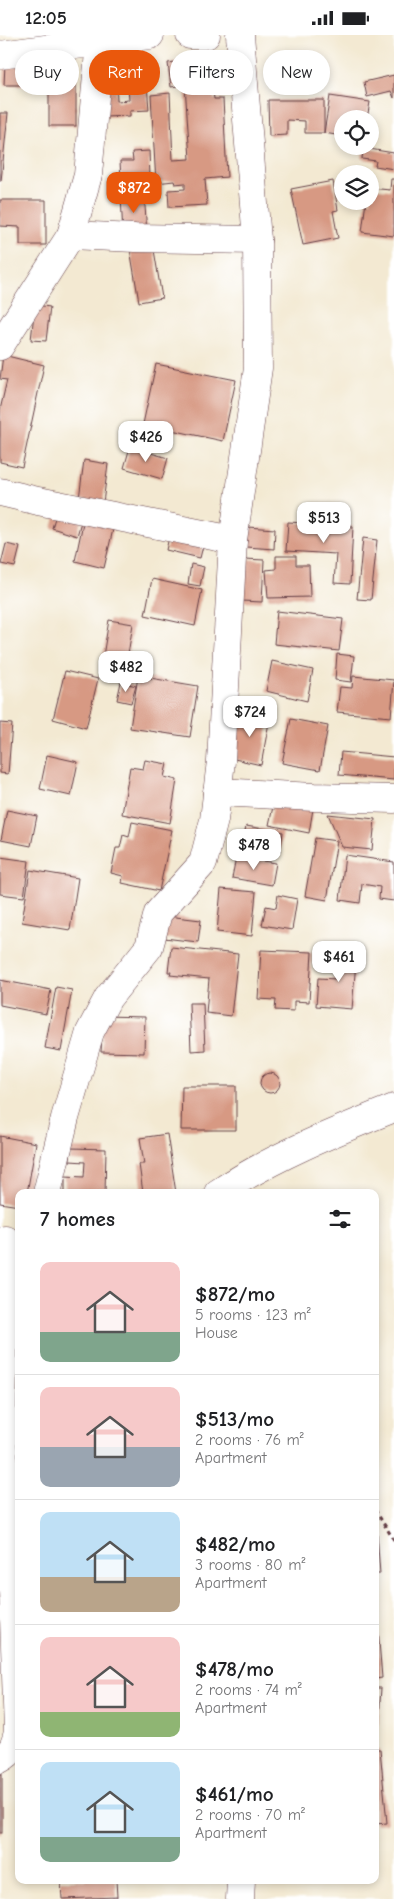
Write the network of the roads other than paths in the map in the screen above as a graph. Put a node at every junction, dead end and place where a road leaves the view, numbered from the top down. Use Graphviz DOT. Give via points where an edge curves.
graph roads {
  1 [pos="150,35"];
  2 [pos="190,35"];
  3 [pos="206,35"];
  4 [pos="240,35"];
  5 [pos="100,41"];
  6 [pos="0,55"];
  7 [pos="71,235"];
  8 [pos="258,240"];
  9 [pos="0,346"];
  10 [pos="0,492"];
  11 [pos="232,540"];
  12 [pos="217,792"];
  13 [pos="394,799"];
  14 [pos="394,1108"];
  15 [pos="48,1189"];
  16 [pos="224,1189"];
  17 [pos="8,1239"];
  18 [pos="15,1625"];
  19 [pos="15,1743"];
  20 [pos="0,1759"];
  21 [pos="241,1884"];
  22 [pos="240,1899"];
  1 -- 5 [label="street"];
  2 -- 3 [label="street"];
  4 -- 8 [label="street"];
  5 -- 6 [label="street"];
  5 -- 7 [label="street" via="88,175"];
  7 -- 8 [label="street"];
  7 -- 9 [label="street"];
  8 -- 11 [label="street" via="258,368"];
  10 -- 11 [label="street"];
  11 -- 12 [label="street"];
  12 -- 13 [label="street"];
  12 -- 15 [label="street" via="203,863 158,913 149,947 108,998 90,1031"];
  14 -- 16 [label="street" via="306,1145"];
  17 -- 18 [label="street" via="2,1436"];
  19 -- 20 [label="street"];
  21 -- 22 [label="street"];
}
